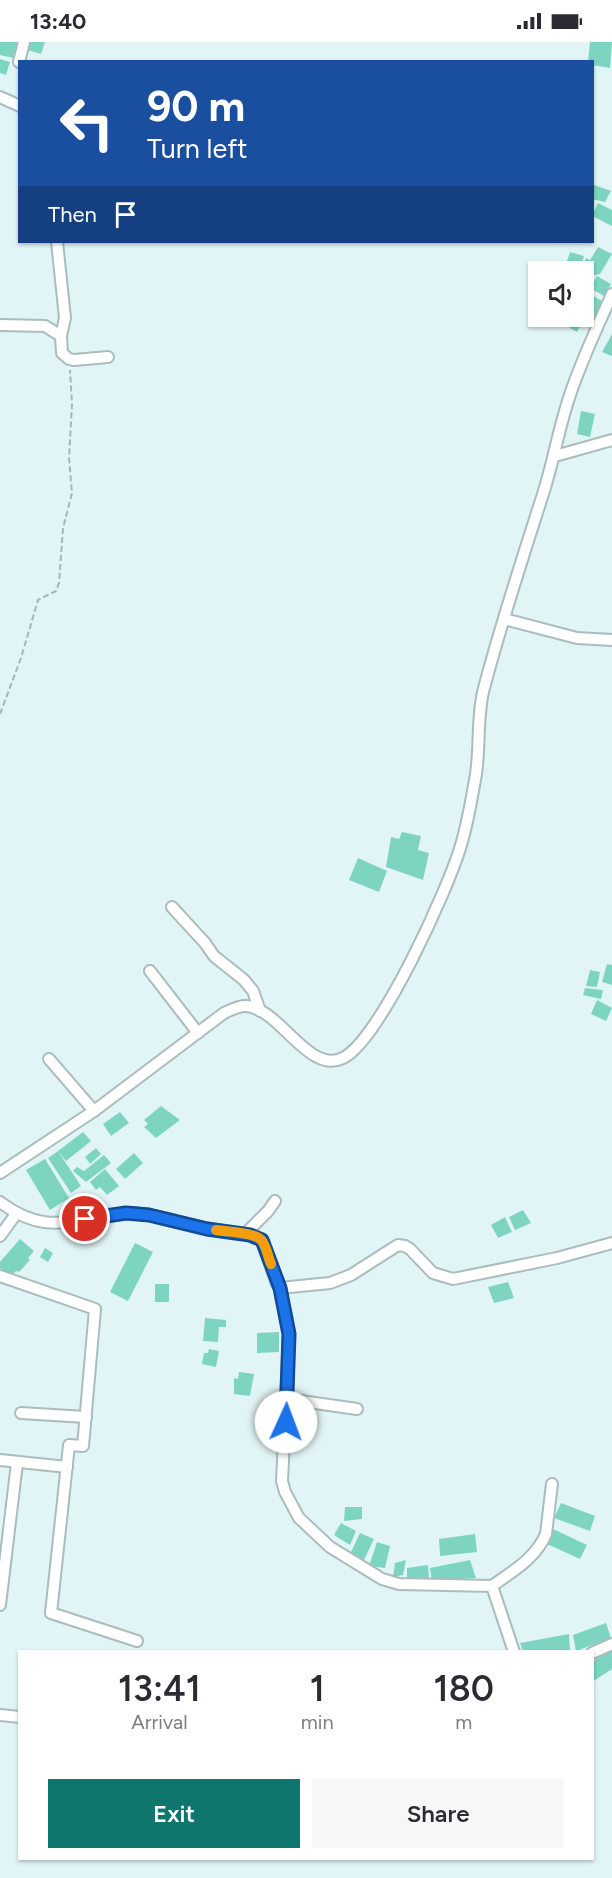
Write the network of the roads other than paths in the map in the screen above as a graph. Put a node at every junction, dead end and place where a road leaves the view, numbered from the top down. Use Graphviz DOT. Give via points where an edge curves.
graph roads {
  1 [pos="24,42"];
  2 [pos="20,60"];
  3 [pos="0,97"];
  4 [pos="18,105"];
  5 [pos="57,243"];
  6 [pos="612,294"];
  7 [pos="0,325"];
  8 [pos="61,336"];
  9 [pos="108,357"];
  10 [pos="612,440"];
  11 [pos="555,456"];
  12 [pos="504,619"];
  13 [pos="612,640"];
  14 [pos="172,907"];
  15 [pos="150,971"];
  16 [pos="260,1011"];
  17 [pos="198,1033"];
  18 [pos="49,1059"];
  19 [pos="94,1111"];
  20 [pos="0,1173"];
  21 [pos="275,1201"];
  22 [pos="0,1202"];
  23 [pos="16,1214"];
  24 [pos="245,1234"];
  25 [pos="0,1236"];
  26 [pos="612,1243"];
  27 [pos="0,1276"];
  28 [pos="280,1288"];
  29 [pos="287,1399"];
  30 [pos="357,1409"];
  31 [pos="21,1413"];
  32 [pos="86,1417"];
  33 [pos="0,1460"];
  34 [pos="17,1463"];
  35 [pos="67,1467"];
  36 [pos="552,1484"];
  37 [pos="492,1586"];
  38 [pos="0,1605"];
  39 [pos="137,1641"];
  40 [pos="612,1644"];
  41 [pos="513,1650"];
  42 [pos="594,1652"];
  43 [pos="0,1715"];
  44 [pos="18,1716"];
  1 -- 2 [label="street"];
  3 -- 4 [label="street"];
  5 -- 8 [label="street" via="65,318"];
  6 -- 11 [label="street" via="569,399"];
  7 -- 8 [label="street" via="45,326"];
  8 -- 9 [label="street" via="61,350 69,359"];
  10 -- 11 [label="street"];
  11 -- 12 [label="street"];
  12 -- 13 [label="street" via="577,638"];
  12 -- 16 [label="street" via="483,694 476,772 461,845 423,939 390,998 350,1054 336,1060 310,1053 279,1022"];
  14 -- 16 [label="street" via="214,956 244,980"];
  15 -- 17 [label="street"];
  16 -- 17 [label="street" via="246,1006 231,1009"];
  17 -- 19 [label="street"];
  18 -- 19 [label="street"];
  19 -- 20 [label="street"];
  21 -- 24 [label="street"];
  22 -- 23 [label="street"];
  23 -- 24 [label="street" via="50,1223 126,1213 149,1215"];
  23 -- 25 [label="street"];
  24 -- 28 [label="street" via="262,1240"];
  26 -- 28 [label="street" via="453,1279 433,1273 410,1249 398,1245 351,1275 330,1283"];
  27 -- 32 [label="street" via="95,1309"];
  28 -- 29 [label="street" via="289,1334"];
  29 -- 30 [label="street"];
  29 -- 37 [label="street" via="282,1463 285,1492 299,1518 313,1533 382,1579"];
  31 -- 32 [label="street"];
  32 -- 35 [label="street" via="83,1446 69,1445"];
  33 -- 34 [label="street"];
  34 -- 35 [label="street"];
  34 -- 38 [label="street"];
  35 -- 39 [label="street" via="51,1613"];
  36 -- 37 [label="street" via="544,1539 523,1564"];
  37 -- 41 [label="street"];
  40 -- 42 [label="street"];
  43 -- 44 [label="street"];
}
